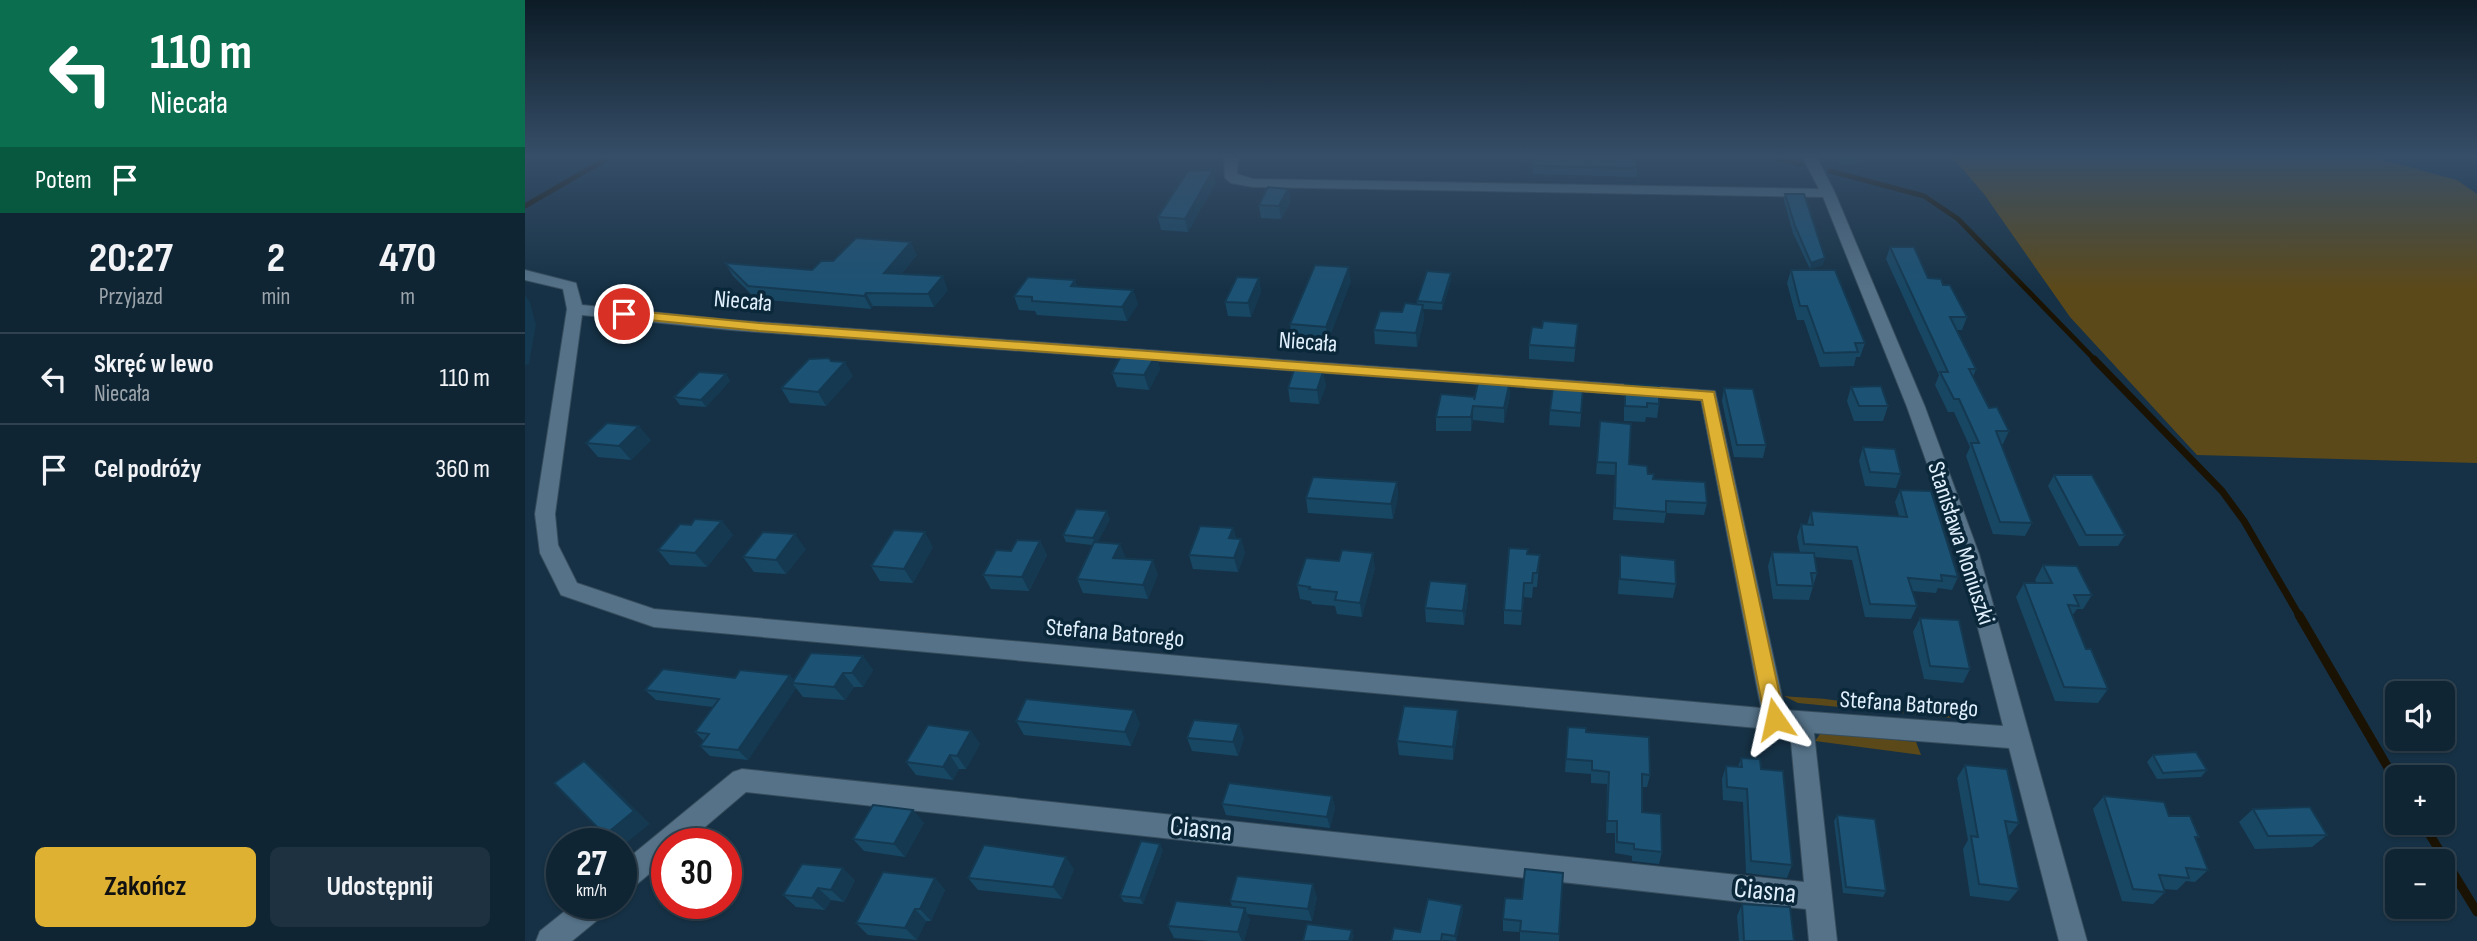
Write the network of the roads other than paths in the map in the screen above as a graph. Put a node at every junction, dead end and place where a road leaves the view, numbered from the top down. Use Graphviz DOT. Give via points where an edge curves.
graph roads {
  1 [pos="1832,202"];
  2 [pos="525,275"];
  3 [pos="575,309"];
  4 [pos="1775,719"];
  5 [pos="1801,722"];
  6 [pos="2017,738"];
  7 [pos="637,868"];
  8 [pos="1817,897"];
  9 [pos="577,919"];
  10 [pos="550,941"];
  11 [pos="1823,941"];
  12 [pos="2073,941"];
  1 -- 6 [label="street, Stanisława Moniuszki" via="1916,407 1969,554"];
  2 -- 3 [label="street" via="570,286"];
  3 -- 4 [label="street, Niecała" via="731,325 1709,395"];
  3 -- 4 [label="street, Stefana Batorego" via="545,535 549,555 569,589 617,606 654,618"];
  4 -- 5 [label="street, Stefana Batorego"];
  5 -- 6 [label="street, Stefana Batorego"];
  5 -- 8 [label="street, Ciasna"];
  6 -- 12 [label="street, Stanisława Moniuszki"];
  7 -- 8 [label="street, Ciasna" via="742,779"];
  8 -- 11 [label="street, Ciasna"];
  9 -- 10 [label="street"];
}
